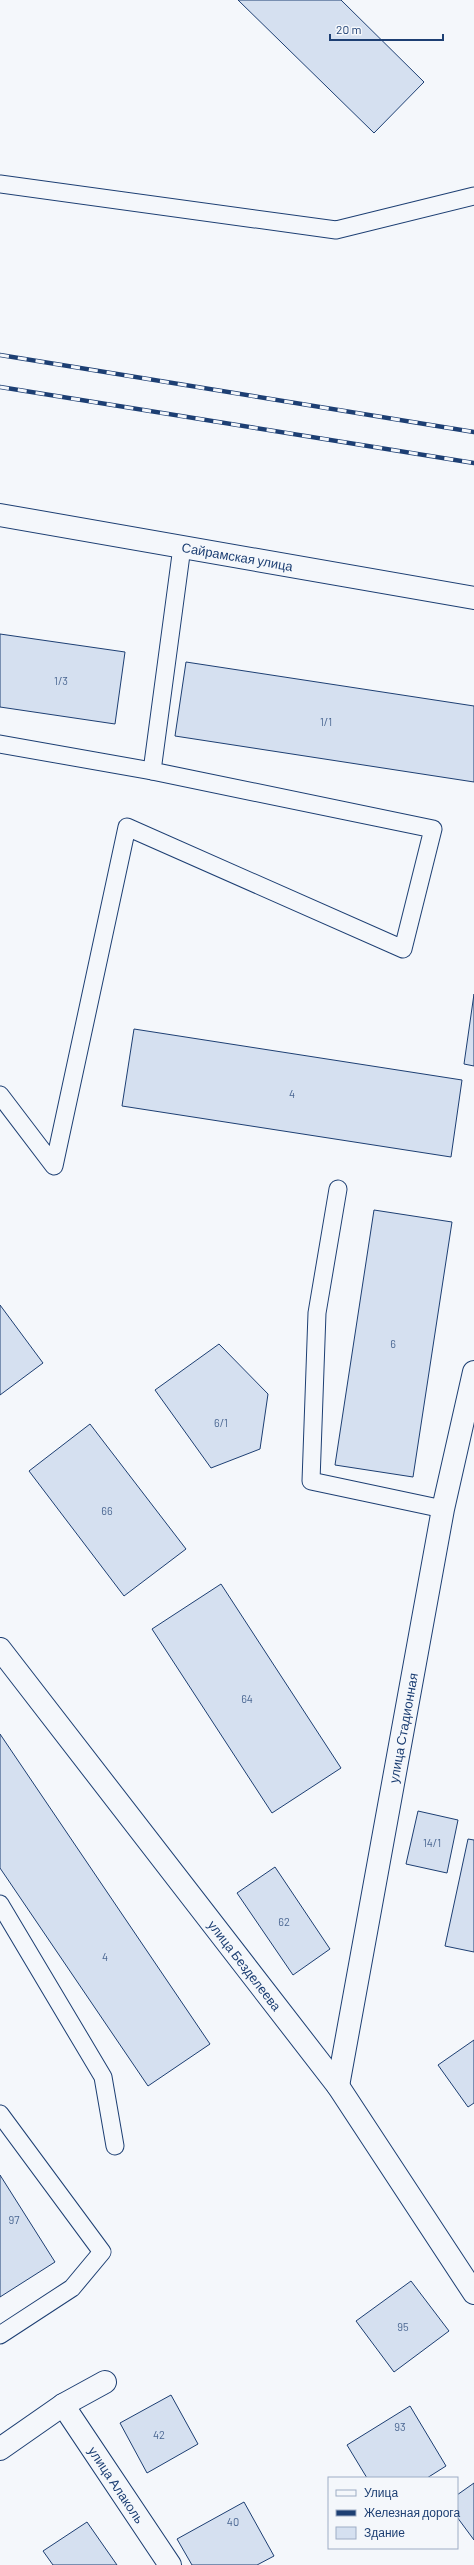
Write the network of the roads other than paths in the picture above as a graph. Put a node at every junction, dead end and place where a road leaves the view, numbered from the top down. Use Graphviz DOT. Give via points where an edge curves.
graph roads {
  1 [pos="0,184"];
  2 [pos="474,196"];
  3 [pos="0,515"];
  4 [pos="182,547"];
  5 [pos="474,598"];
  6 [pos="0,744"];
  7 [pos="152,771"];
  8 [pos="0,1095"];
  9 [pos="338,1189"];
  10 [pos="474,1372"];
  11 [pos="471,1398"];
  12 [pos="443,1509"];
  13 [pos="0,1649"];
  14 [pos="0,1904"];
  15 [pos="338,2086"];
  16 [pos="0,2114"];
  17 [pos="115,2146"];
  18 [pos="474,2293"];
  19 [pos="0,2336"];
  20 [pos="105,2382"];
  21 [pos="63,2405"];
  22 [pos="0,2449"];
  23 [pos="170,2565"];
  1 -- 2 [label="lane" via="336,230"];
  3 -- 4 [label="street, Сайрамская улица"];
  4 -- 5 [label="street, Сайрамская улица"];
  4 -- 7 [label="lane"];
  6 -- 7 [label="lane"];
  7 -- 8 [label="lane" via="434,829 403,949 127,827 54,1166"];
  9 -- 12 [label="lane" via="317,1313 311,1480"];
  10 -- 11 [label="street, улица Стадионная"];
  11 -- 12 [label="street, улица Стадионная"];
  12 -- 15 [label="street, улица Стадионная"];
  13 -- 15 [label="street, улица Безделеева"];
  14 -- 17 [label="lane" via="103,2077"];
  15 -- 18 [label="street, улица Безделеева"];
  16 -- 19 [label="lane" via="102,2252 72,2288"];
  20 -- 21 [label="street"];
  21 -- 22 [label="street"];
  21 -- 23 [label="street, улица Алаколь"];
}
